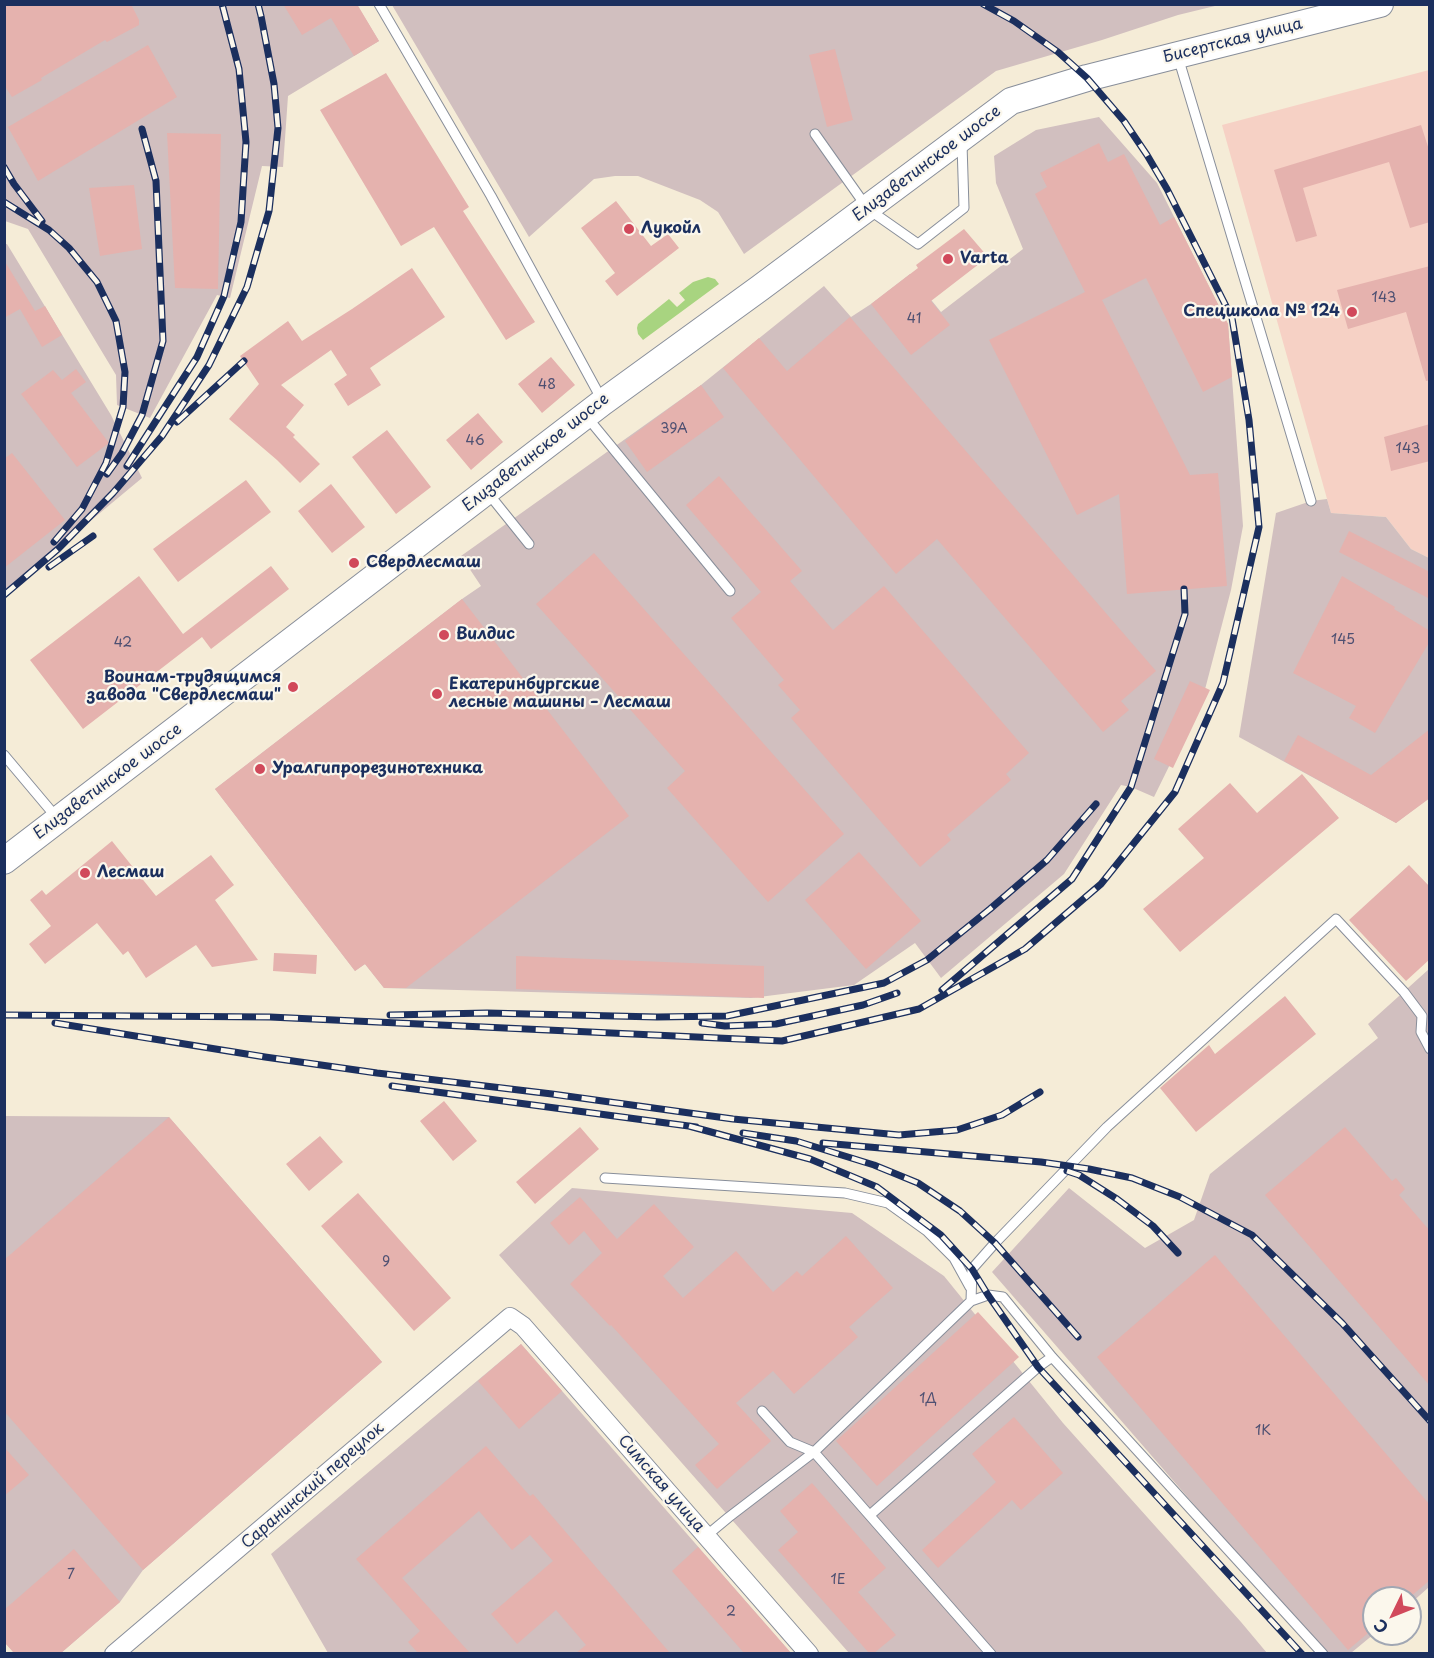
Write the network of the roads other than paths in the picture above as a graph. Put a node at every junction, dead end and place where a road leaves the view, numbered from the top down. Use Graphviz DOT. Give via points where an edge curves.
graph roads {
  1 [pos="379,4"];
  2 [pos="1380,4"];
  3 [pos="1178,55"];
  4 [pos="1087,78"];
  5 [pos="815,134"];
  6 [pos="961,138"];
  7 [pos="868,209"];
  8 [pos="594,408"];
  9 [pos="487,491"];
  10 [pos="1311,501"];
  11 [pos="529,544"];
  12 [pos="730,591"];
  13 [pos="4,755"];
  14 [pos="58,820"];
  15 [pos="4,861"];
  16 [pos="1430,1049"];
  17 [pos="605,1178"];
  18 [pos="972,1289"];
  19 [pos="971,1301"];
  20 [pos="510,1317"];
  21 [pos="1052,1357"];
  22 [pos="762,1411"];
  23 [pos="814,1452"];
  24 [pos="870,1515"];
  25 [pos="706,1536"];
  26 [pos="114,1653"];
  27 [pos="809,1653"];
  28 [pos="991,1653"];
  29 [pos="1323,1653"];
  1 -- 8 [label="lane" via="491,196"];
  2 -- 3 [label="main road, Бисертская улица"];
  3 -- 4 [label="main road, Бисертская улица"];
  3 -- 10 [label="lane"];
  4 -- 6 [label="main road, Елизаветинское шоссе" via="1011,101"];
  5 -- 7 [label="lane"];
  6 -- 7 [label="main road, Елизаветинское шоссе"];
  6 -- 7 [label="lane" via="964,208 918,244"];
  7 -- 8 [label="main road, Елизаветинское шоссе"];
  8 -- 9 [label="main road, Елизаветинское шоссе"];
  8 -- 12 [label="lane"];
  9 -- 11 [label="lane"];
  9 -- 14 [label="main road, Елизаветинское шоссе"];
  13 -- 14 [label="lane"];
  14 -- 15 [label="main road, Елизаветинское шоссе"];
  16 -- 18 [label="lane" via="1421,1032 1422,1016 1336,919 1107,1127 972,1269"];
  17 -- 18 [label="lane" via="845,1193 888,1203 927,1231 954,1258"];
  18 -- 19 [label="lane"];
  19 -- 21 [label="lane" via="987,1295 1003,1297"];
  19 -- 23 [label="lane"];
  20 -- 25 [label="street, Симская улица" via="524,1326"];
  20 -- 26 [label="street, Саранинский переулок"];
  21 -- 24 [label="lane"];
  21 -- 29 [label="lane"];
  22 -- 23 [label="lane" via="790,1442"];
  23 -- 24 [label="lane"];
  23 -- 25 [label="lane"];
  24 -- 28 [label="lane"];
  25 -- 27 [label="street, Симская улица"];
}
